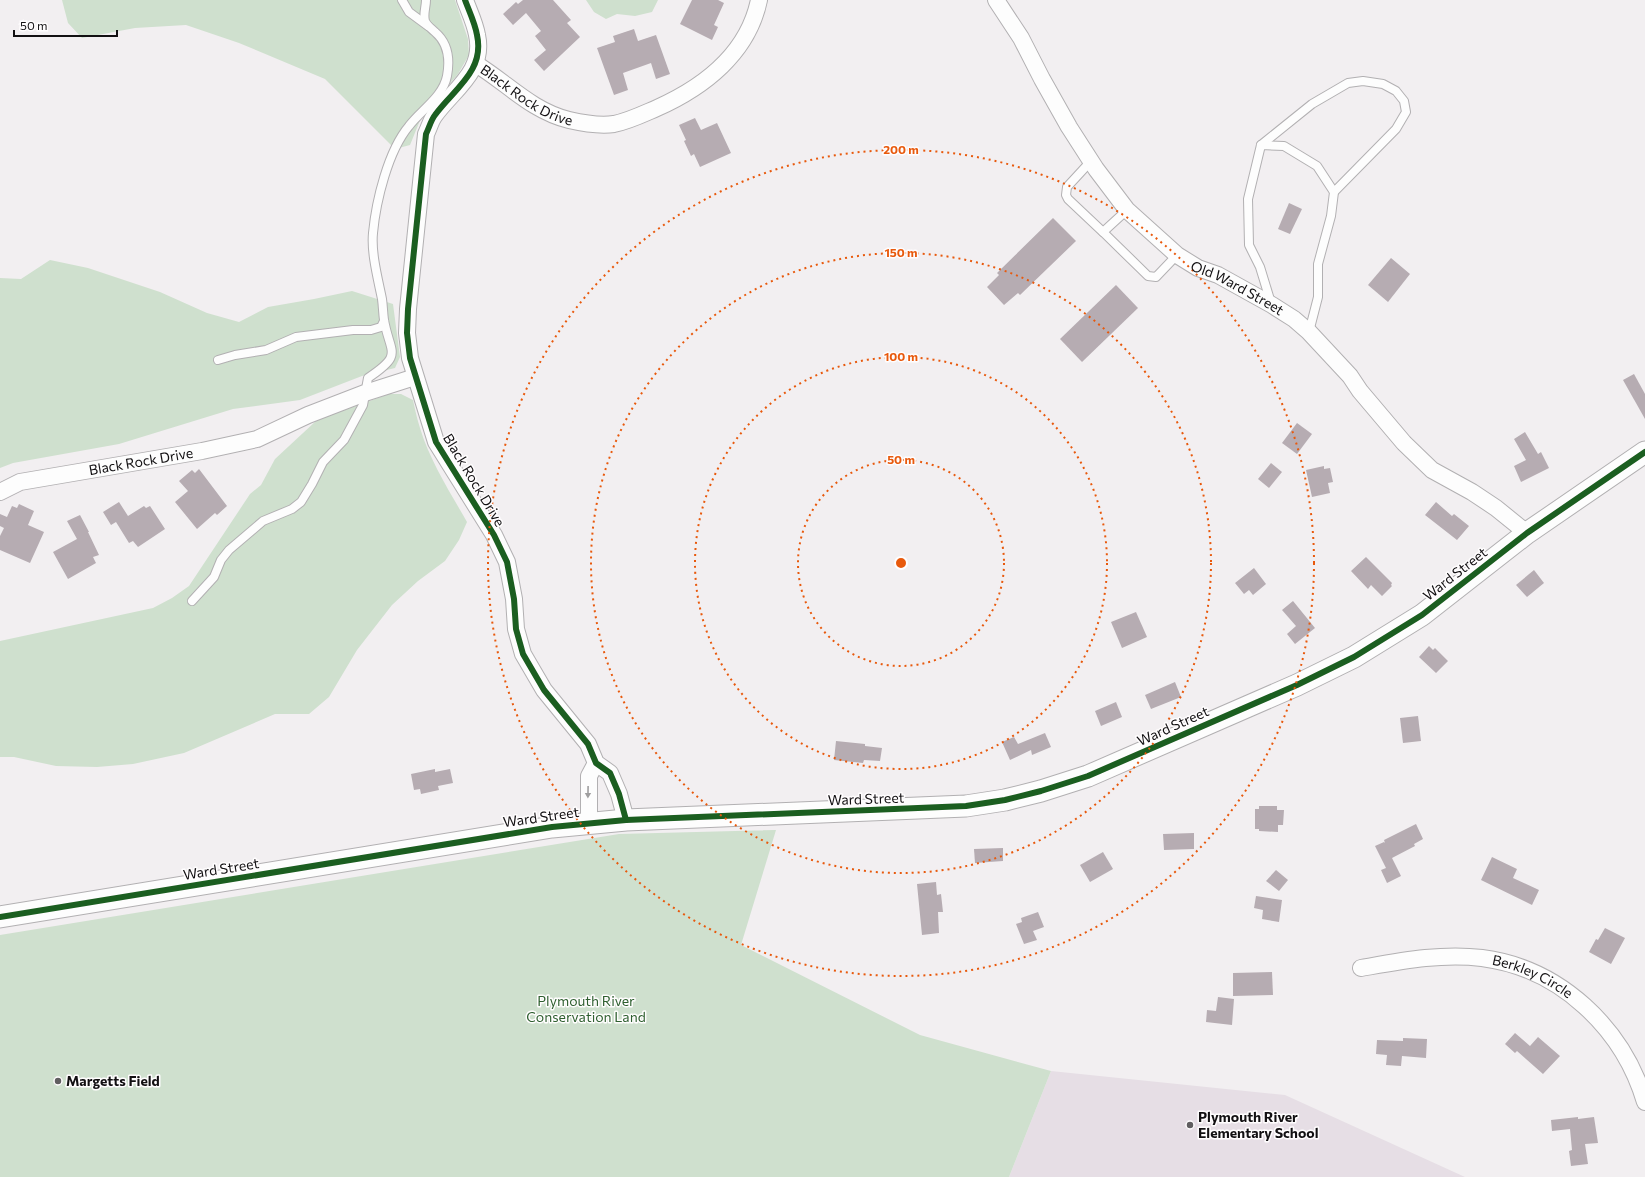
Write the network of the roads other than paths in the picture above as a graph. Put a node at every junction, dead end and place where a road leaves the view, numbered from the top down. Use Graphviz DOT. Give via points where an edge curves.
graph roads {
  1 [pos="402,0"];
  2 [pos="426,0"];
  3 [pos="465,0"];
  4 [pos="759,0"];
  5 [pos="996,0"];
  6 [pos="430,28"];
  7 [pos="476,64"];
  8 [pos="1261,145"];
  9 [pos="1091,161"];
  10 [pos="1334,192"];
  11 [pos="1127,210"];
  12 [pos="1103,232"];
  13 [pos="1177,255"];
  14 [pos="1272,305"];
  15 [pos="384,321"];
  16 [pos="1309,332"];
  17 [pos="218,360"];
  18 [pos="415,377"];
  19 [pos="365,393"];
  20 [pos="1645,452"];
  21 [pos="0,492"];
  22 [pos="1526,533"];
  23 [pos="192,601"];
  24 [pos="596,763"];
  25 [pos="626,820"];
  26 [pos="588,823"];
  27 [pos="0,917"];
  28 [pos="1361,968"];
  29 [pos="1645,1102"];
  1 -- 6 [label="lane" via="408,12"];
  2 -- 6 [label="lane" via="424,15"];
  3 -- 7 [label="street" via="478,35"];
  4 -- 7 [label="street, Black Rock Drive" via="757,12 740,46 707,80 677,99 636,118 613,124 592,124 549,114 530,104"];
  5 -- 9 [label="street, Old Ward Street" via="1021,38 1069,127"];
  6 -- 15 [label="lane" via="440,37 447,50 446,81 440,93 398,139 380,192 373,234"];
  7 -- 18 [label="street, Black Rock Drive" via="469,76 434,116 426,134 407,333"];
  8 -- 10 [label="lane" via="1284,146 1317,166"];
  8 -- 10 [label="lane" via="1312,104 1348,83 1363,81 1383,84 1396,91 1404,101 1406,112 1396,129"];
  8 -- 14 [label="lane" via="1248,199 1249,245 1260,267"];
  9 -- 11 [label="street, Old Ward Street"];
  9 -- 12 [label="lane" via="1067,187 1066,195"];
  10 -- 16 [label="lane" via="1318,264 1318,297"];
  11 -- 12 [label="lane"];
  11 -- 13 [label="street, Old Ward Street"];
  12 -- 13 [label="lane" via="1148,276 1156,277"];
  13 -- 14 [label="street, Old Ward Street"];
  14 -- 16 [label="street, Old Ward Street"];
  15 -- 17 [label="lane" via="381,327 371,330 296,337 266,350"];
  15 -- 19 [label="lane" via="391,344 391,356 386,366 368,378"];
  16 -- 22 [label="street, Old Ward Street" via="1350,376 1404,443 1432,470 1496,508"];
  18 -- 19 [label="street, Black Rock Drive"];
  18 -- 24 [label="street, Black Rock Drive" via="436,442 494,535 507,562 514,599 516,629 523,654 544,690 588,744"];
  19 -- 21 [label="street, Black Rock Drive" via="308,415 257,439 20,482"];
  19 -- 23 [label="lane" via="363,406 344,440 323,462 301,502 292,509 263,520 229,550 221,560 214,577"];
  20 -- 22 [label="street, Ward Street"];
  22 -- 25 [label="street, Ward Street" via="1422,615 1354,657 1297,685 1088,776 1048,789 1005,800 966,806"];
  24 -- 25 [label="street, Black Rock Drive" via="610,773 620,794"];
  24 -- 26 [label="street, one-way" via="589,776"];
  25 -- 26 [label="street, Ward Street"];
  26 -- 27 [label="street, Ward Street"];
  28 -- 29 [label="street, Berkley Circle" via="1427,957 1459,956 1509,963 1530,971 1570,994 1611,1034 1629,1060"];
}
